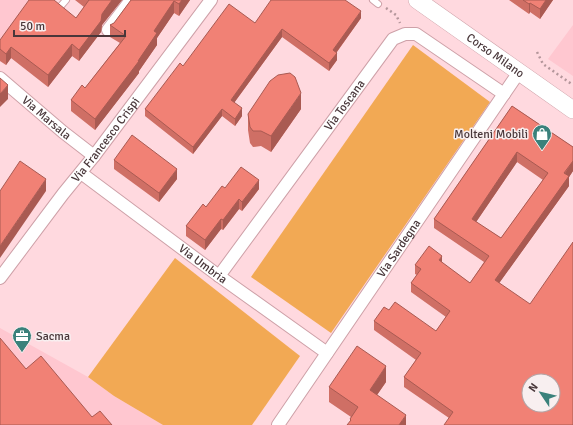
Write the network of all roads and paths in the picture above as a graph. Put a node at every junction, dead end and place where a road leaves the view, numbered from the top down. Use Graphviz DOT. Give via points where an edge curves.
graph roads {
  1 [pos="66,0"];
  2 [pos="131,0"];
  3 [pos="210,0"];
  4 [pos="417,0"];
  5 [pos="375,2"];
  6 [pos="60,7"];
  7 [pos="108,30"];
  8 [pos="405,34"];
  9 [pos="537,52"];
  10 [pos="519,72"];
  11 [pos="0,78"];
  12 [pos="573,85"];
  13 [pos="504,94"];
  14 [pos="573,110"];
  15 [pos="94,156"];
  16 [pos="81,173"];
  17 [pos="219,276"];
  18 [pos="0,278"];
  19 [pos="327,353"];
  20 [pos="278,425"];
  1 -- 6 [label="lane"];
  2 -- 7 [label="street"];
  3 -- 15 [label="street, Via Francesco Crispi"];
  4 -- 10 [label="main road, Corso Milano"];
  5 -- 8 [label="path" via="396,15"];
  8 -- 13 [label="street" via="416,34"];
  8 -- 17 [label="street, Via Toscana" via="393,39"];
  9 -- 12 [label="path" via="543,64"];
  10 -- 13 [label="street, Via Sardegna"];
  10 -- 14 [label="main road, Corso Milano"];
  11 -- 15 [label="street, Via Marsala"];
  13 -- 19 [label="street, Via Sardegna"];
  15 -- 16 [label="street, Via Francesco Crispi"];
  16 -- 17 [label="street, Via Umbria"];
  16 -- 18 [label="street, Via Francesco Crispi"];
  17 -- 19 [label="street, Via Umbria"];
  19 -- 20 [label="street, Via Sardegna"];
}
